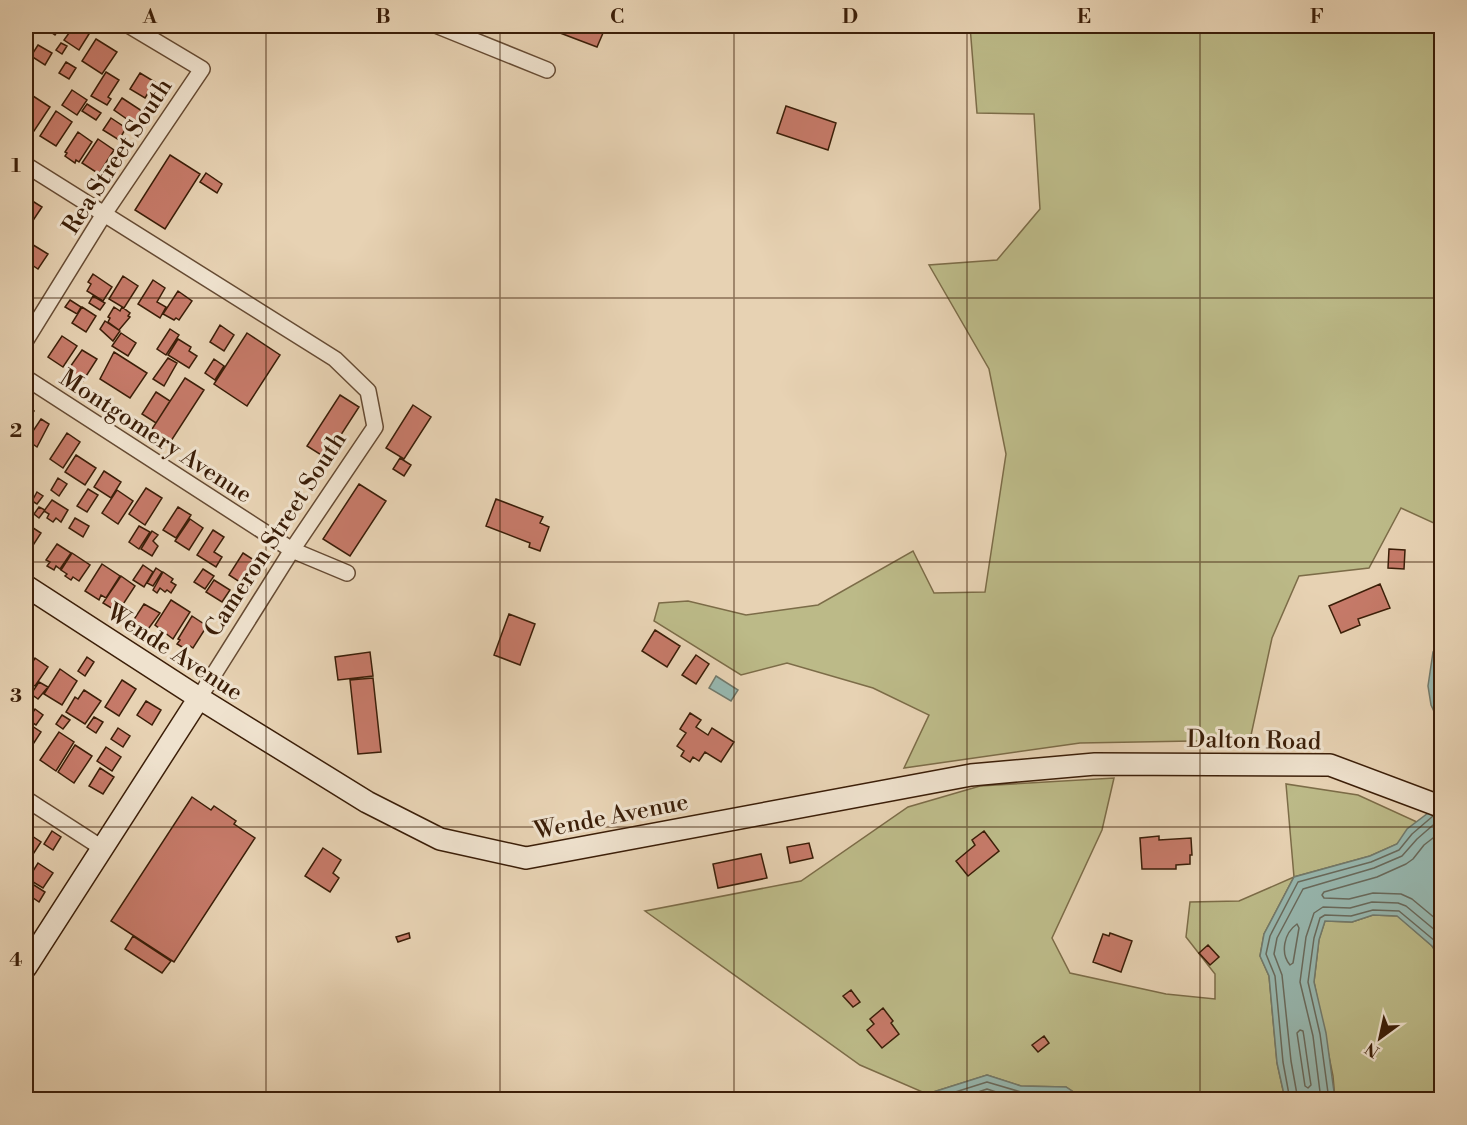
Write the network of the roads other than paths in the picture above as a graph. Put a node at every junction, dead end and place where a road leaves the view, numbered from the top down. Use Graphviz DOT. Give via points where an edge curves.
graph roads {
  1 [pos="130,26"];
  2 [pos="438,26"];
  3 [pos="547,70"];
  4 [pos="26,165"];
  5 [pos="104,214"];
  6 [pos="26,340"];
  7 [pos="26,378"];
  8 [pos="292,550"];
  9 [pos="347,573"];
  10 [pos="26,586"];
  11 [pos="199,698"];
  12 [pos="1095,764"];
  13 [pos="26,799"];
  14 [pos="1442,807"];
  15 [pos="102,848"];
  16 [pos="26,967"];
  1 -- 5 [label="street, Rea Street South" via="202,69"];
  2 -- 3 [label="street"];
  4 -- 5 [label="street, Cameron Street South"];
  5 -- 6 [label="street, Rea Street South"];
  5 -- 8 [label="street, Cameron Street South" via="335,359 368,391 375,427"];
  7 -- 8 [label="street, Montgomery Avenue"];
  8 -- 9 [label="street, Montgomery Avenue"];
  8 -- 11 [label="street, Cameron Street South"];
  10 -- 11 [label="street, Wende Avenue"];
  11 -- 12 [label="street, Wende Avenue" via="367,802 440,839 526,858 970,775"];
  11 -- 15 [label="street, Cameron Street South"];
  12 -- 14 [label="street, Dalton Road" via="1330,765"];
  13 -- 15 [label="street"];
  15 -- 16 [label="street, Cameron Street South"];
}
